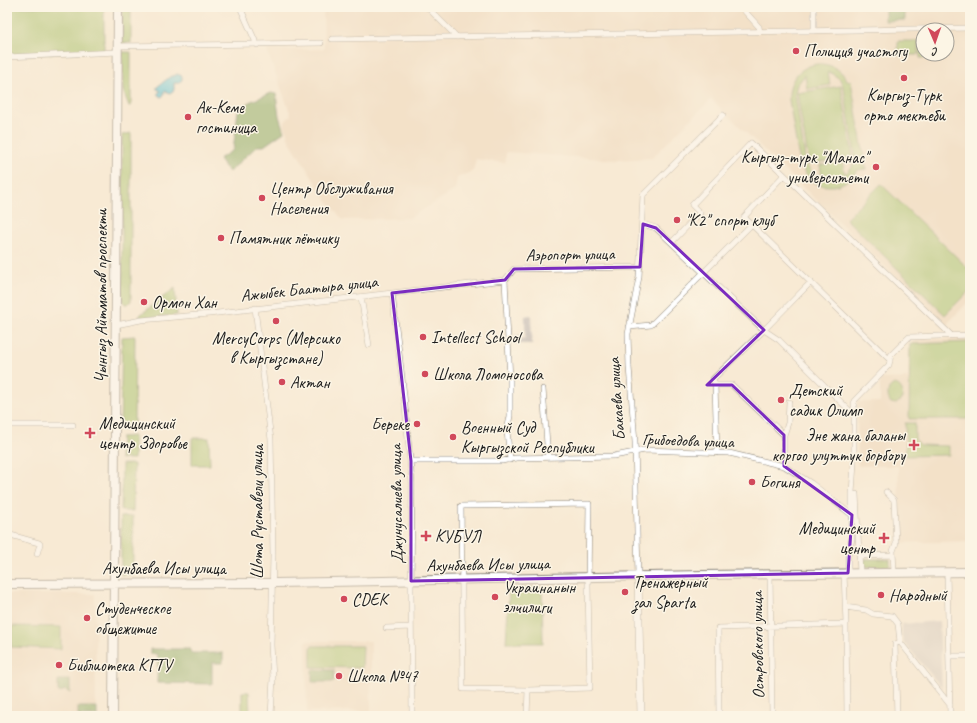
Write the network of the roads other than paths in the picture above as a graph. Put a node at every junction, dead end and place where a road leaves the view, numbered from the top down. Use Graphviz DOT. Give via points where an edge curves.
graph roads {
  1 [pos="118,7"];
  2 [pos="240,7"];
  3 [pos="427,7"];
  4 [pos="741,7"];
  5 [pos="814,7"];
  6 [pos="970,28"];
  7 [pos="814,31"];
  8 [pos="760,32"];
  9 [pos="456,37"];
  10 [pos="332,39"];
  11 [pos="321,43"];
  12 [pos="257,45"];
  13 [pos="118,49"];
  14 [pos="7,57"];
  15 [pos="723,115"];
  16 [pos="784,175"];
  17 [pos="642,224"];
  18 [pos="752,224"];
  19 [pos="672,242"];
  20 [pos="640,267"];
  21 [pos="703,272"];
  22 [pos="505,280"];
  23 [pos="811,282"];
  24 [pos="392,293"];
  25 [pos="361,297"];
  26 [pos="255,308"];
  27 [pos="116,325"];
  28 [pos="629,327"];
  29 [pos="764,330"];
  30 [pos="951,335"];
  31 [pos="970,335"];
  32 [pos="369,345"];
  33 [pos="890,360"];
  34 [pos="715,385"];
  35 [pos="543,389"];
  36 [pos="789,402"];
  37 [pos="853,414"];
  38 [pos="7,425"];
  39 [pos="73,425"];
  40 [pos="784,435"];
  41 [pos="635,452"];
  42 [pos="717,453"];
  43 [pos="548,458"];
  44 [pos="510,460"];
  45 [pos="410,461"];
  46 [pos="784,466"];
  47 [pos="886,492"];
  48 [pos="856,494"];
  49 [pos="852,515"];
  50 [pos="7,534"];
  51 [pos="37,554"];
  52 [pos="893,555"];
  53 [pos="859,556"];
  54 [pos="947,572"];
  55 [pos="970,572"];
  56 [pos="846,573"];
  57 [pos="860,573"];
  58 [pos="894,573"];
  59 [pos="770,574"];
  60 [pos="638,576"];
  61 [pos="588,577"];
  62 [pos="461,580"];
  63 [pos="411,581"];
  64 [pos="272,583"];
  65 [pos="7,584"];
  66 [pos="114,584"];
  67 [pos="845,607"];
  68 [pos="846,624"];
  69 [pos="411,627"];
  70 [pos="770,627"];
  71 [pos="386,628"];
  72 [pos="900,642"];
  73 [pos="949,656"];
  74 [pos="970,656"];
  75 [pos="528,690"];
  76 [pos="950,705"];
  77 [pos="113,716"];
  78 [pos="271,716"];
  79 [pos="412,716"];
  80 [pos="527,716"];
  81 [pos="641,716"];
  82 [pos="719,716"];
  83 [pos="772,716"];
  84 [pos="847,716"];
  85 [pos="897,716"];
  86 [pos="950,716"];
  1 -- 13 [label="main road, Чынгыз Айтматов проспекти"];
  2 -- 12 [label="street"];
  3 -- 9 [label="street"];
  4 -- 8 [label="street" via="759,27"];
  5 -- 7 [label="street"];
  6 -- 7 [label="street"];
  7 -- 8 [label="street"];
  8 -- 9 [label="street"];
  9 -- 10 [label="street"];
  11 -- 12 [label="street"];
  12 -- 13 [label="street"];
  13 -- 14 [label="street"];
  13 -- 27 [label="main road, Чынгыз Айтматов проспекти"];
  15 -- 17 [label="street, Бакаева улица" via="643,195"];
  16 -- 18 [label="street" via="744,217"];
  16 -- 19 [label="street" via="751,143 692,205 700,213"];
  16 -- 30 [label="street"];
  17 -- 19 [label="street" via="656,228"];
  17 -- 20 [label="street, Бакаева улица"];
  18 -- 21 [label="street"];
  18 -- 23 [label="street"];
  19 -- 21 [label="street"];
  20 -- 22 [label="street, Аэропорт улица" via="514,269"];
  20 -- 28 [label="street, Бакаева улица"];
  21 -- 28 [label="street" via="652,325"];
  21 -- 29 [label="street"];
  22 -- 24 [label="street, Ажыбек Баатыра улица"];
  22 -- 44 [label="street" via="510,380 510,416 507,431"];
  23 -- 29 [label="street"];
  23 -- 33 [label="street"];
  24 -- 25 [label="street, Ажыбек Баатыра улица"];
  24 -- 45 [label="street, Джунусалиева улица"];
  25 -- 26 [label="street, Ажыбек Баатыра улица"];
  25 -- 32 [label="street"];
  26 -- 27 [label="street, Ажыбек Баатыра улица"];
  26 -- 64 [label="street, Шота Руставели улица" via="271,440"];
  27 -- 66 [label="main road, Чынгыз Айтматов проспекти"];
  28 -- 41 [label="street, Бакаева улица"];
  29 -- 34 [label="street" via="713,379"];
  29 -- 37 [label="street" via="779,340"];
  30 -- 31 [label="street"];
  30 -- 33 [label="street" via="909,338 891,355"];
  33 -- 37 [label="street" via="889,365 854,401"];
  34 -- 40 [label="street" via="732,385"];
  34 -- 42 [label="street"];
  35 -- 43 [label="street"];
  36 -- 40 [label="street" via="788,423"];
  37 -- 49 [label="street"];
  38 -- 39 [label="street"];
  40 -- 46 [label="street"];
  41 -- 42 [label="street, Грибоедова улица" via="645,450"];
  41 -- 43 [label="street, Грибоедова улица" via="614,456"];
  41 -- 60 [label="street, Бакаева улица"];
  42 -- 46 [label="street, Грибоедова улица" via="729,453"];
  43 -- 44 [label="street, Грибоедова улица"];
  44 -- 45 [label="street, Грибоедова улица"];
  45 -- 63 [label="street, Джунусалиева улица"];
  46 -- 49 [label="street, Грибоедова улица"];
  47 -- 52 [label="street" via="894,500 896,543"];
  48 -- 53 [label="street"];
  49 -- 56 [label="street" via="852,539"];
  50 -- 51 [label="street" via="39,543"];
  52 -- 53 [label="street"];
  52 -- 58 [label="street"];
  53 -- 57 [label="street"];
  54 -- 55 [label="main road, Ахунбаева Исы улица"];
  54 -- 58 [label="main road, Ахунбаева Исы улица"];
  54 -- 73 [label="street"];
  56 -- 57 [label="main road, Ахунбаева Исы улица"];
  56 -- 59 [label="main road, Ахунбаева Исы улица"];
  56 -- 67 [label="street"];
  57 -- 58 [label="main road, Ахунбаева Исы улица"];
  59 -- 60 [label="main road, Ахунбаева Исы улица"];
  59 -- 70 [label="street, Островского улица"];
  60 -- 61 [label="main road, Ахунбаева Исы улица"];
  60 -- 81 [label="main road, Бакаева улица"];
  61 -- 62 [label="main road, Ахунбаева Исы улица"];
  61 -- 62 [label="street" via="589,504 461,506"];
  61 -- 75 [label="street" via="590,688"];
  62 -- 63 [label="main road, Ахунбаева Исы улица"];
  62 -- 75 [label="street" via="464,689"];
  63 -- 64 [label="main road, Ахунбаева Исы улица"];
  63 -- 69 [label="street, Джунусалиева улица"];
  64 -- 66 [label="main road, Ахунбаева Исы улица"];
  64 -- 78 [label="street, Шота Руставели улица"];
  65 -- 66 [label="main road, Ахунбаева Исы улица"];
  66 -- 77 [label="main road, Чынгыз Айтматов проспекти"];
  67 -- 68 [label="street"];
  67 -- 72 [label="street" via="892,616 898,624"];
  68 -- 70 [label="street"];
  68 -- 84 [label="street"];
  69 -- 71 [label="street"];
  69 -- 79 [label="street, Джунусалиева улица"];
  70 -- 82 [label="street" via="718,628"];
  70 -- 83 [label="street, Островского улица"];
  72 -- 76 [label="street"];
  72 -- 85 [label="street" via="895,644"];
  73 -- 74 [label="street"];
  73 -- 76 [label="street"];
  75 -- 80 [label="street"];
  76 -- 86 [label="street"];
}
